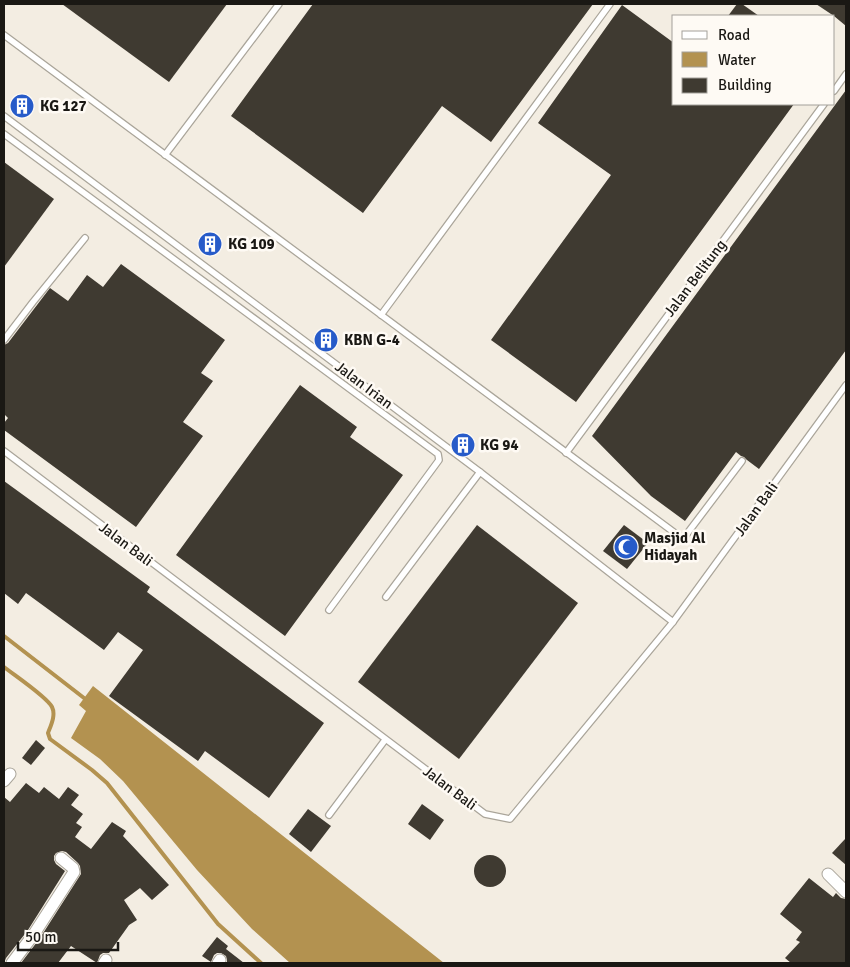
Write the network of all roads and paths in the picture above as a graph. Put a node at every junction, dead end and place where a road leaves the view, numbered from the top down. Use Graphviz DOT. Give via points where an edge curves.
graph roads {
  1 [pos="279,4"];
  2 [pos="610,4"];
  3 [pos="4,35"];
  4 [pos="846,74"];
  5 [pos="835,90"];
  6 [pos="823,105"];
  7 [pos="4,116"];
  8 [pos="4,134"];
  9 [pos="165,155"];
  10 [pos="84,238"];
  11 [pos="381,315"];
  12 [pos="4,340"];
  13 [pos="846,385"];
  14 [pos="4,451"];
  15 [pos="566,453"];
  16 [pos="742,461"];
  17 [pos="480,472"];
  18 [pos="386,597"];
  19 [pos="329,610"];
  20 [pos="673,622"];
  21 [pos="385,740"];
  22 [pos="329,815"];
  23 [pos="60,858"];
  24 [pos="828,874"];
  25 [pos="846,892"];
  26 [pos="12,963"];
  1 -- 9 [label="lane"];
  2 -- 11 [label="lane"];
  3 -- 9 [label="lane"];
  4 -- 5 [label="lane"];
  6 -- 15 [label="lane, Jalan Belitung"];
  7 -- 17 [label="lane, Jalan Irian"];
  8 -- 19 [label="lane" via="438,454 439,460"];
  9 -- 11 [label="lane"];
  10 -- 12 [label="lane"];
  11 -- 15 [label="lane"];
  13 -- 20 [label="lane, Jalan Bali"];
  14 -- 21 [label="lane, Jalan Bali"];
  15 -- 16 [label="lane" via="682,539"];
  17 -- 18 [label="lane"];
  17 -- 20 [label="lane, Jalan Irian"];
  20 -- 21 [label="lane, Jalan Bali" via="510,819 485,814"];
  21 -- 22 [label="lane"];
  23 -- 26 [label="street" via="74,872"];
  24 -- 25 [label="street"];
}
